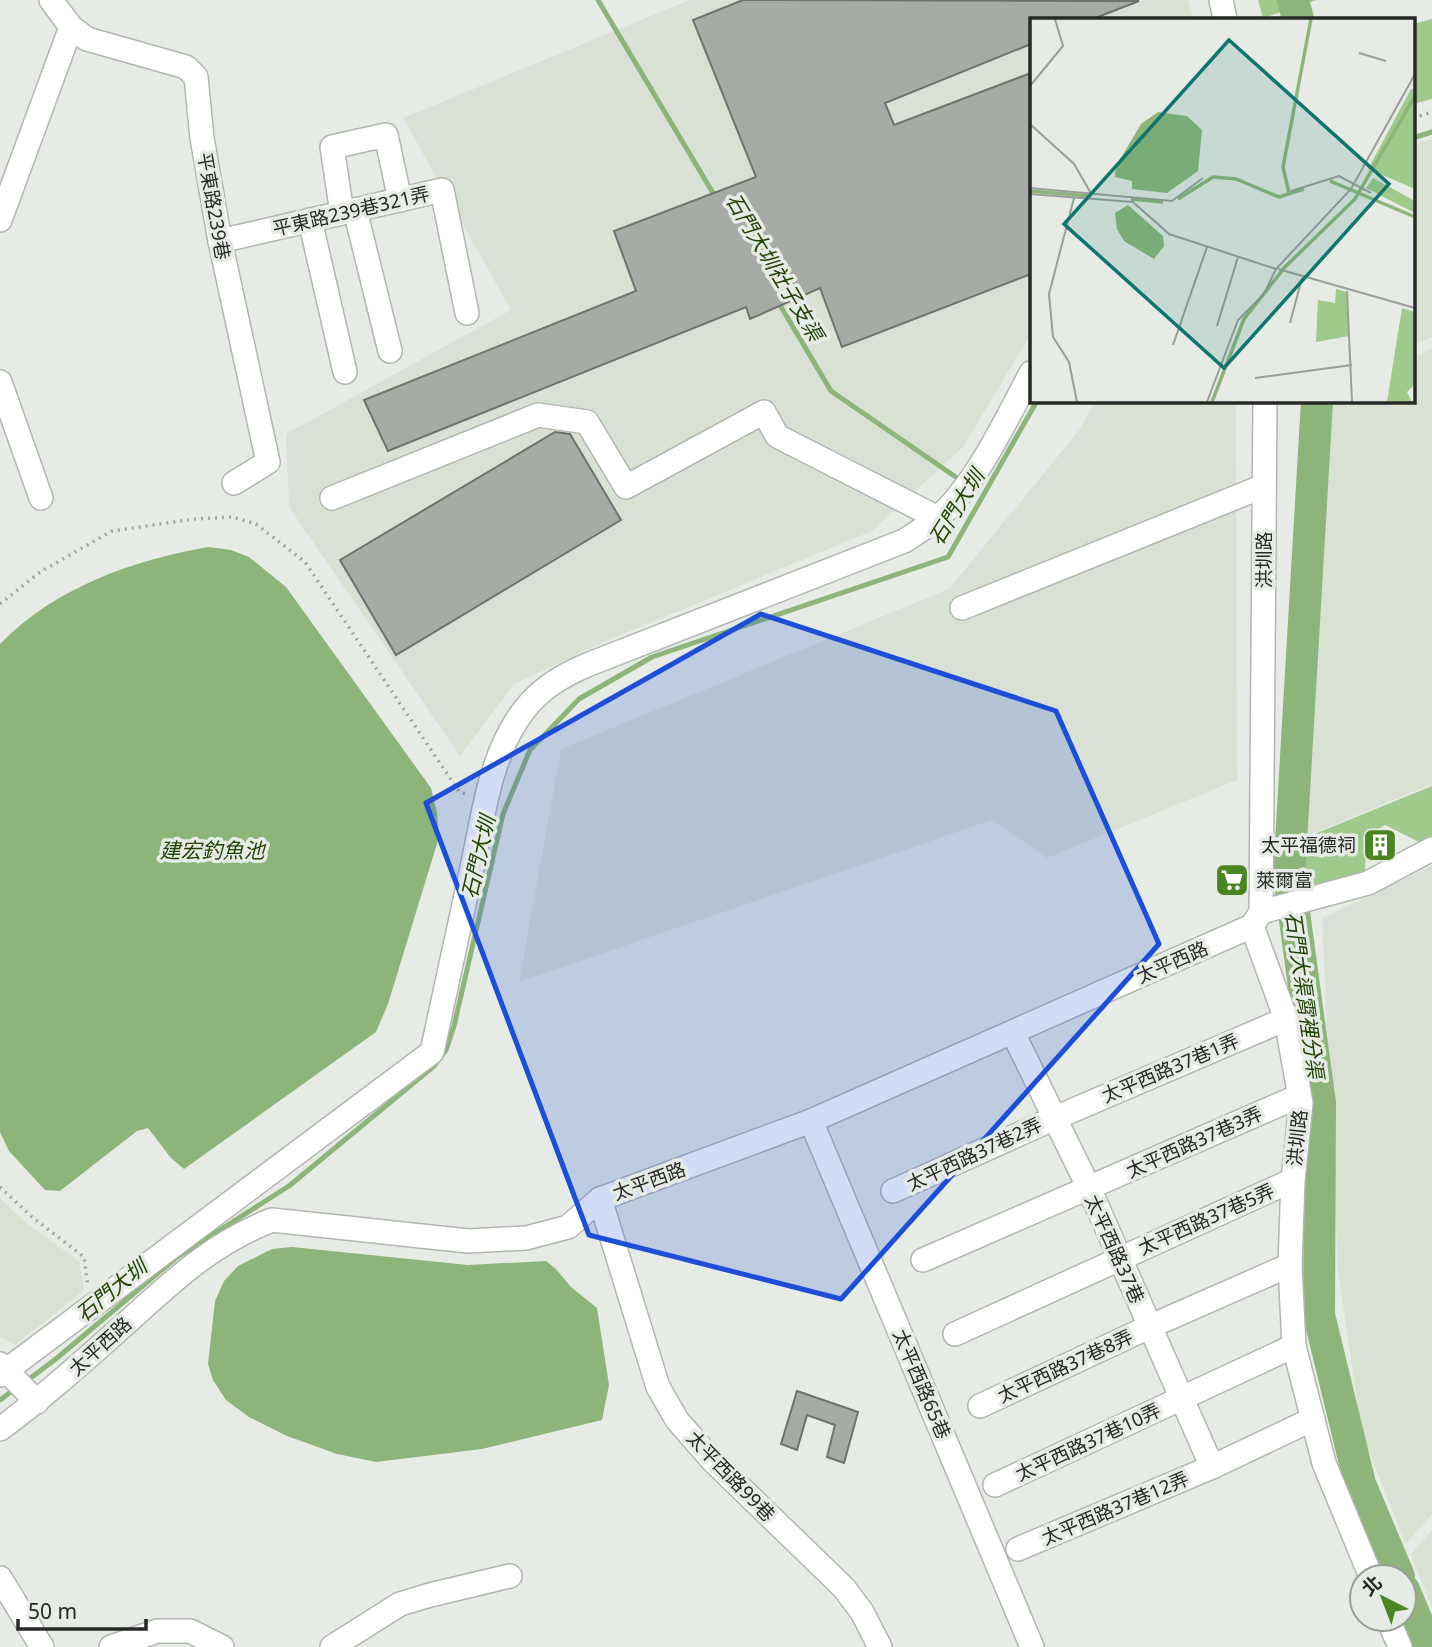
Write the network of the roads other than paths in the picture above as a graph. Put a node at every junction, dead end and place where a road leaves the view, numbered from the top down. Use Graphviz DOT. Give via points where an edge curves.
graph roads {
  1 [pos="51,0"];
  2 [pos="1221,0"];
  3 [pos="1225,18"];
  4 [pos="71,27"];
  5 [pos="400,200"];
  6 [pos="349,211"];
  7 [pos="0,220"];
  8 [pos="310,220"];
  9 [pos="220,241"];
  10 [pos="467,313"];
  11 [pos="390,351"];
  12 [pos="345,372"];
  13 [pos="1030,375"];
  14 [pos="0,382"];
  15 [pos="1265,402"];
  16 [pos="234,482"];
  17 [pos="1264,486"];
  18 [pos="41,498"];
  19 [pos="332,498"];
  20 [pos="938,518"];
  21 [pos="962,608"];
  22 [pos="1429,858"];
  23 [pos="1265,915"];
  24 [pos="1286,1019"];
  25 [pos="1013,1033"];
  26 [pos="1299,1096"];
  27 [pos="1055,1118"];
  28 [pos="811,1121"];
  29 [pos="1293,1180"];
  30 [pos="1088,1188"];
  31 [pos="893,1191"];
  32 [pos="600,1199"];
  33 [pos="1119,1259"];
  34 [pos="923,1260"];
  35 [pos="1290,1265"];
  36 [pos="1149,1327"];
  37 [pos="955,1334"];
  38 [pos="1294,1346"];
  39 [pos="5,1371"];
  40 [pos="33,1397"];
  41 [pos="1180,1400"];
  42 [pos="980,1406"];
  43 [pos="1313,1419"];
  44 [pos="0,1429"];
  45 [pos="1212,1467"];
  46 [pos="995,1485"];
  47 [pos="1018,1549"];
  48 [pos="1365,1563"];
  49 [pos="510,1576"];
  50 [pos="0,1578"];
  51 [pos="41,1647"];
  52 [pos="111,1647"];
  53 [pos="222,1647"];
  54 [pos="332,1647"];
  55 [pos="880,1647"];
  56 [pos="1032,1647"];
  1 -- 4 [label="street, 平東路239巷"];
  2 -- 3 [label="street"];
  4 -- 7 [label="street"];
  4 -- 9 [label="street, 平東路239巷" via="87,39 186,67 196,78"];
  5 -- 6 [label="street, 平東路239巷321弄"];
  5 -- 6 [label="street" via="386,135 332,147"];
  5 -- 10 [label="street, 平東路239巷321弄" via="442,190"];
  6 -- 8 [label="street, 平東路239巷321弄"];
  6 -- 11 [label="street"];
  8 -- 9 [label="street, 平東路239巷321弄"];
  8 -- 12 [label="street"];
  9 -- 16 [label="street, 平東路239巷" via="268,462"];
  13 -- 20 [label="street" via="976,470"];
  14 -- 18 [label="street"];
  15 -- 17 [label="street, 洪圳路"];
  17 -- 21 [label="street"];
  17 -- 23 [label="street, 洪圳路"];
  19 -- 20 [label="street" via="538,415 587,422 626,487 764,412 777,436"];
  20 -- 39 [label="street" via="904,541 557,678 535,698 501,750 487,798 432,1052"];
  22 -- 23 [label="street, 太平西路" via="1368,883"];
  23 -- 24 [label="street, 洪圳路"];
  23 -- 25 [label="street, 太平西路"];
  24 -- 26 [label="street, 洪圳路"];
  24 -- 27 [label="street, 太平西路37巷1弄"];
  25 -- 27 [label="street, 太平西路37巷"];
  25 -- 28 [label="street, 太平西路"];
  26 -- 29 [label="street, 洪圳路"];
  26 -- 30 [label="street, 太平西路37巷3弄"];
  27 -- 30 [label="street, 太平西路37巷"];
  27 -- 31 [label="street, 太平西路37巷2弄"];
  28 -- 32 [label="street, 太平西路"];
  28 -- 56 [label="street, 太平西路65巷"];
  29 -- 33 [label="street, 太平西路37巷5弄"];
  29 -- 35 [label="street, 洪圳路"];
  30 -- 33 [label="street, 太平西路37巷"];
  30 -- 34 [label="street, 太平西路37巷3弄"];
  32 -- 40 [label="street, 太平西路" via="568,1227 526,1238 468,1241 272,1220 244,1231 195,1262"];
  32 -- 55 [label="street, 太平西路99巷" via="658,1387 677,1420 844,1588"];
  33 -- 36 [label="street, 太平西路37巷"];
  33 -- 37 [label="street, 太平西路37巷5弄"];
  35 -- 36 [label="street, 太平西路37巷8弄"];
  35 -- 38 [label="street, 洪圳路"];
  36 -- 41 [label="street, 太平西路37巷"];
  36 -- 42 [label="street, 太平西路37巷8弄"];
  38 -- 41 [label="street, 太平西路37巷10弄"];
  38 -- 43 [label="street, 洪圳路"];
  39 -- 40 [label="street"];
  40 -- 44 [label="street, 太平西路"];
  41 -- 45 [label="street, 太平西路37巷"];
  41 -- 46 [label="street, 太平西路37巷10弄"];
  43 -- 45 [label="street, 太平西路37巷12弄"];
  43 -- 48 [label="street, 洪圳路" via="1324,1463"];
  45 -- 47 [label="street, 太平西路37巷12弄"];
  49 -- 54 [label="street" via="400,1604"];
  50 -- 51 [label="street"];
  52 -- 53 [label="street" via="157,1631 190,1632"];
}
